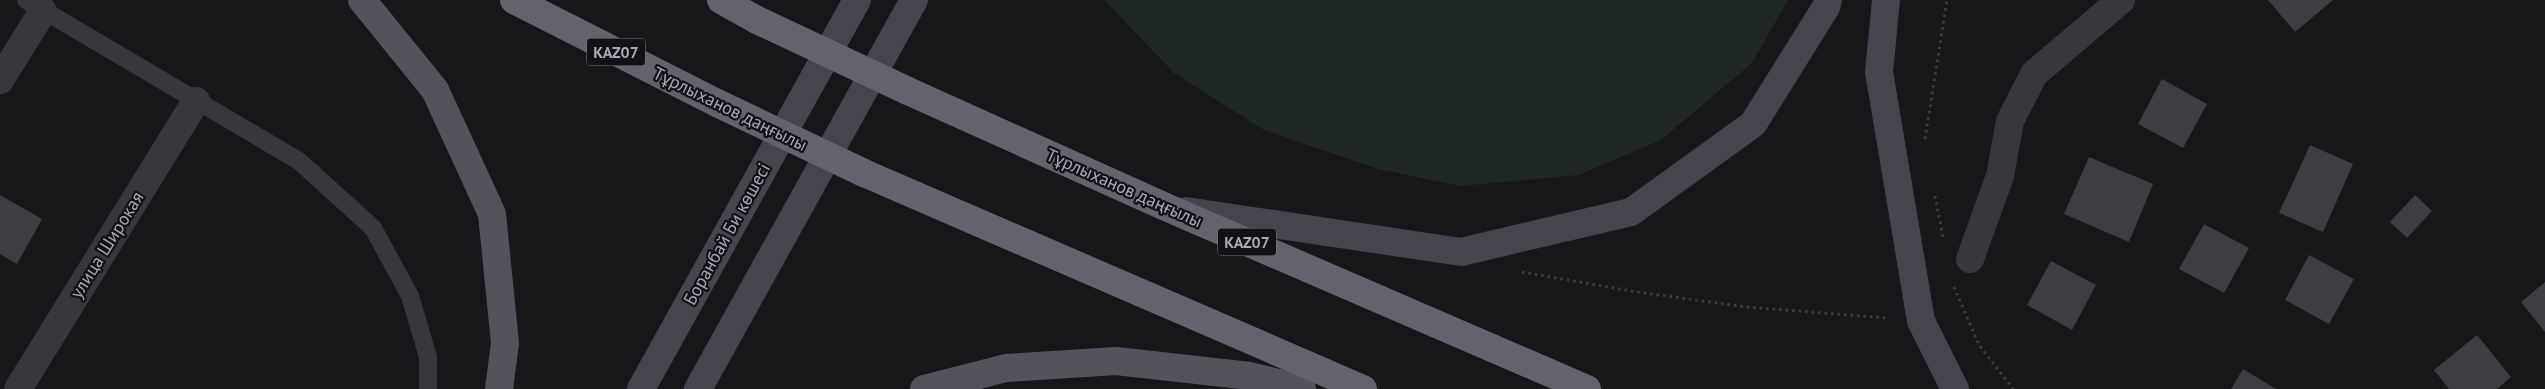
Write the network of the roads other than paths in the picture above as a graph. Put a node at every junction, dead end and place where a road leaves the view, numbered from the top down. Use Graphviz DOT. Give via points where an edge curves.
graph roads {
  1 [pos="362,0"];
  2 [pos="514,0"];
  3 [pos="721,0"];
  4 [pos="857,0"];
  5 [pos="914,0"];
  6 [pos="1828,0"];
  7 [pos="1886,0"];
  8 [pos="2121,0"];
  9 [pos="34,6"];
  10 [pos="757,10"];
  11 [pos="0,80"];
  12 [pos="196,101"];
  13 [pos="1168,208"];
  14 [pos="1970,259"];
  15 [pos="18,389"];
  16 [pos="428,389"];
  17 [pos="499,389"];
  18 [pos="641,389"];
  19 [pos="698,389"];
  20 [pos="924,389"];
  21 [pos="1302,389"];
  22 [pos="1363,389"];
  23 [pos="1587,389"];
  24 [pos="1955,389"];
  1 -- 17 [label="main road" via="435,90 492,214 505,343"];
  2 -- 22 [label="highway, Тұрлыханов даңғылы / KAZ07, bridge" via="864,173"];
  3 -- 10 [label="highway, Тұрлыханов даңғылы / KAZ07"];
  4 -- 18 [label="main road, Боранбай Би көшесі"];
  5 -- 19 [label="main road"];
  6 -- 13 [label="main road" via="1753,124 1632,212 1461,252"];
  7 -- 24 [label="main road" via="1879,72 1921,321"];
  8 -- 14 [label="street" via="2034,74 2010,121 2000,176"];
  9 -- 11 [label="street"];
  9 -- 12 [label="lane"];
  10 -- 13 [label="highway, Тұрлыханов даңғылы / KAZ07, bridge" via="908,91"];
  12 -- 15 [label="street, улица Широкая"];
  12 -- 16 [label="lane" via="299,161 372,228 410,296 428,358"];
  13 -- 23 [label="highway, Тұрлыханов даңғылы / KAZ07"];
  20 -- 21 [label="main road" via="1006,368 1116,361 1250,376"];
}
